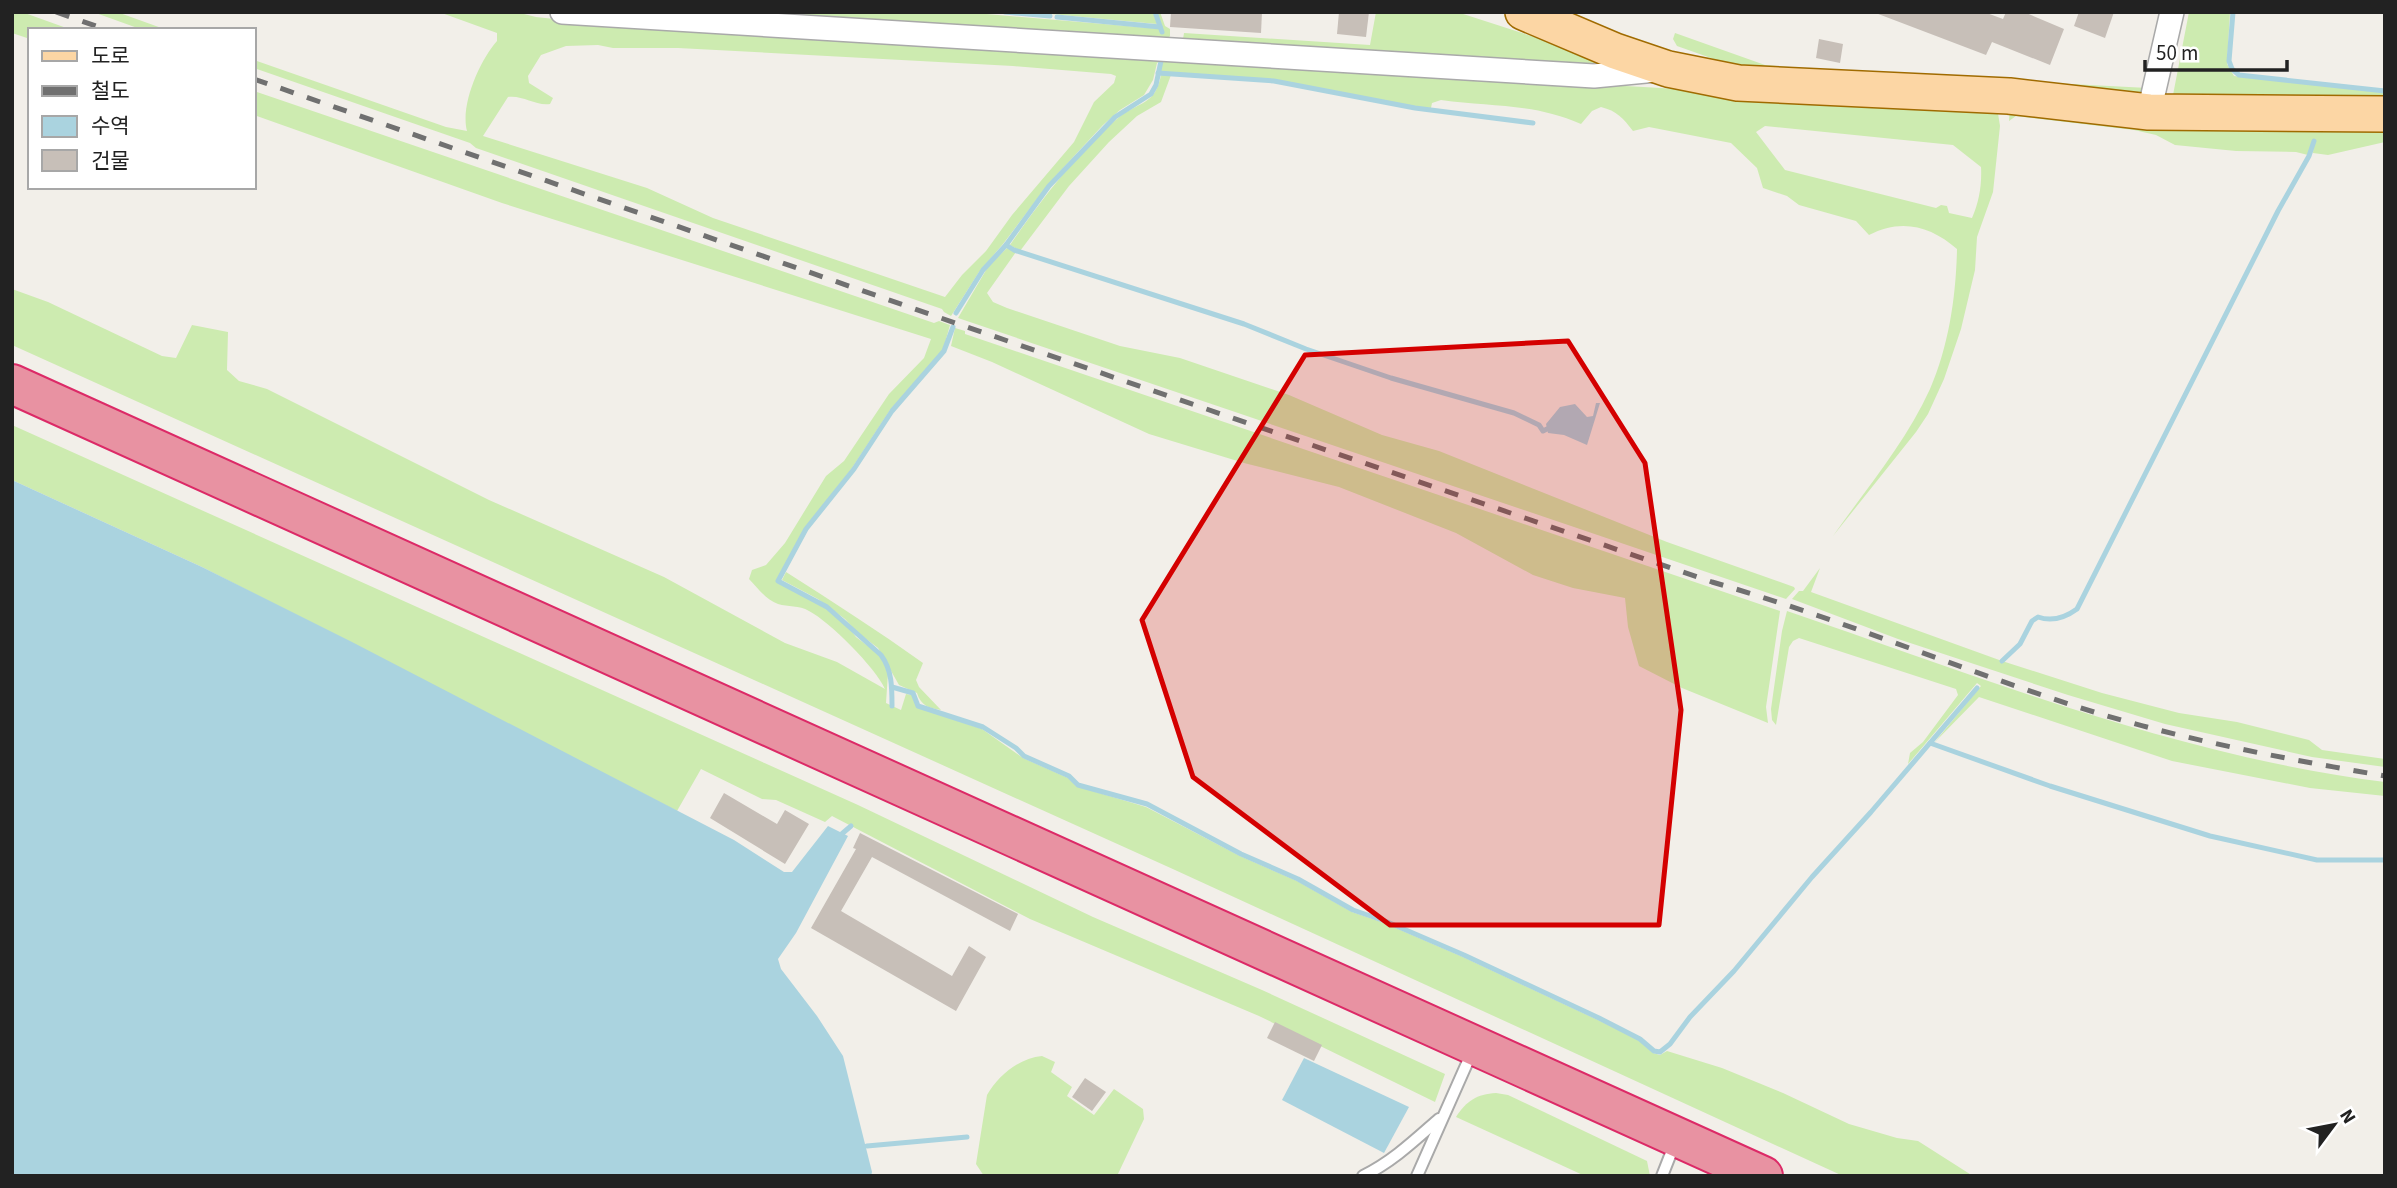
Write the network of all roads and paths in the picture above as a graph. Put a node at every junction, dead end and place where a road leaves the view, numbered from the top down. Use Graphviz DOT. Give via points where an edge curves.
graph roads {
  1 [pos="562,12"];
  2 [pos="2172,12"];
  3 [pos="1527,13"];
  4 [pos="1668,69"];
  5 [pos="2149,112"];
  6 [pos="2385,114"];
  7 [pos="12,384"];
  8 [pos="1475,1046"];
  9 [pos="1441,1118"];
  10 [pos="1677,1137"];
  11 [pos="1363,1176"];
  12 [pos="1417,1176"];
  13 [pos="1662,1176"];
  14 [pos="1763,1176"];
  1 -- 4 [label="street" via="1594,76"];
  2 -- 5 [label="street"];
  3 -- 4 [label="main road"];
  4 -- 5 [label="main road" via="1738,83 2008,96"];
  5 -- 6 [label="main road"];
  7 -- 8 [label="highway"];
  8 -- 9 [label="lane"];
  8 -- 10 [label="highway"];
  9 -- 11 [label="lane"];
  9 -- 12 [label="lane"];
  10 -- 13 [label="lane"];
  10 -- 14 [label="highway"];
}
